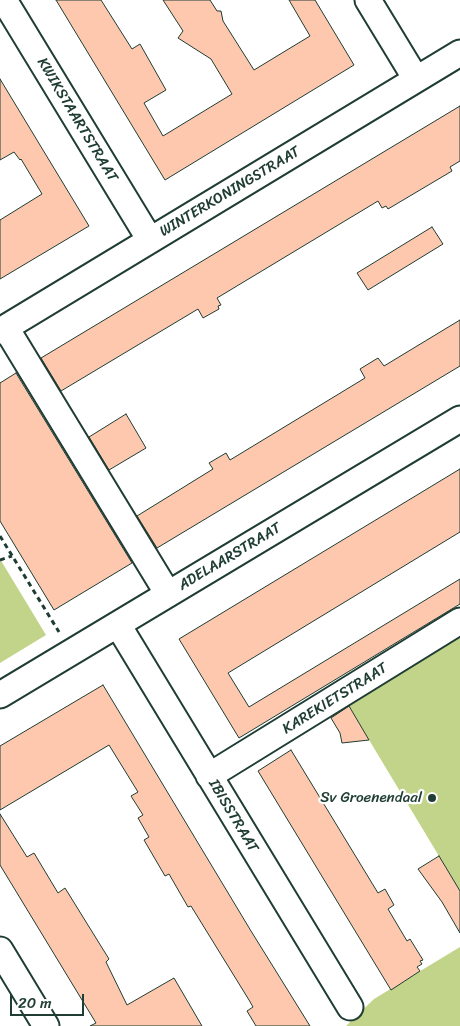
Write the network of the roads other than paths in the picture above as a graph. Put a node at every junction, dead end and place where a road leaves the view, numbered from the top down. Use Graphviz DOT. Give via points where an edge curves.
graph roads {
  1 [pos="4,0"];
  2 [pos="368,0"];
  3 [pos="460,53"];
  4 [pos="416,79"];
  5 [pos="150,240"];
  6 [pos="3,330"];
  7 [pos="460,419"];
  8 [pos="168,594"];
  9 [pos="460,622"];
  10 [pos="118,625"];
  11 [pos="0,695"];
  12 [pos="209,776"];
  13 [pos="2,958"];
  14 [pos="350,1007"];
  15 [pos="46,1026"];
  1 -- 5 [label="street, KWIKSTAARTSTRAAT"];
  2 -- 4 [label="street"];
  3 -- 4 [label="street, WINTERKONINGSTRAAT"];
  4 -- 5 [label="street, WINTERKONINGSTRAAT"];
  5 -- 6 [label="street, WINTERKONINGSTRAAT"];
  6 -- 8 [label="street"];
  7 -- 8 [label="street, ADELAARSTRAAT"];
  8 -- 10 [label="street, ADELAARSTRAAT"];
  9 -- 12 [label="street, KAREKIETSTRAAT"];
  10 -- 11 [label="street, ADELAARSTRAAT"];
  10 -- 12 [label="street, IBISSTRAAT"];
  12 -- 14 [label="street, IBISSTRAAT"];
  13 -- 15 [label="street"];
}
